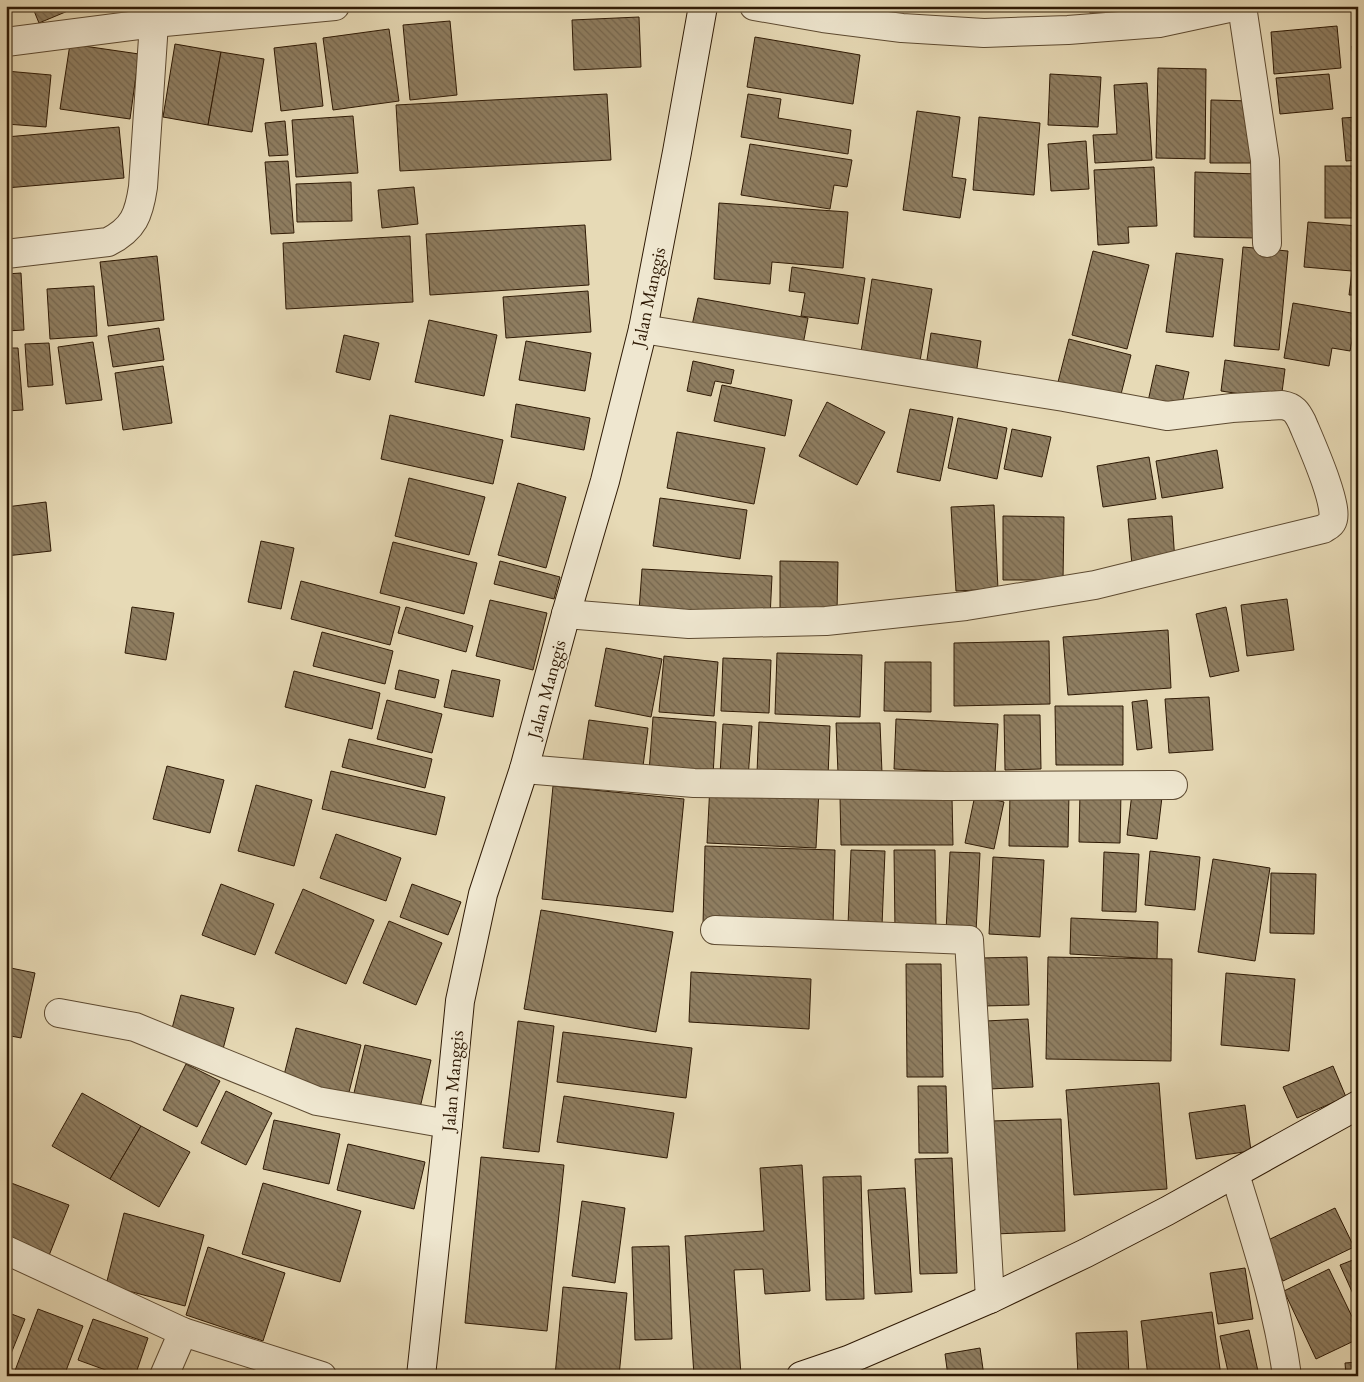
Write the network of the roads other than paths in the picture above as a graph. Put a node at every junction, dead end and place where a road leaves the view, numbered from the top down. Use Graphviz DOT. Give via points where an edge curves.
graph roads {
  1 [pos="335,6"];
  2 [pos="703,6"];
  3 [pos="754,6"];
  4 [pos="1240,6"];
  5 [pos="154,22"];
  6 [pos="6,42"];
  7 [pos="1267,243"];
  8 [pos="6,254"];
  9 [pos="643,329"];
  10 [pos="566,614"];
  11 [pos="524,769"];
  12 [pos="1173,785"];
  13 [pos="715,930"];
  14 [pos="59,1013"];
  15 [pos="1358,1105"];
  16 [pos="448,1124"];
  17 [pos="1235,1174"];
  18 [pos="6,1250"];
  19 [pos="990,1298"];
  20 [pos="183,1332"];
  21 [pos="849,1368"];
  22 [pos="164,1376"];
  23 [pos="322,1376"];
  24 [pos="421,1376"];
  25 [pos="801,1376"];
  26 [pos="1287,1376"];
  1 -- 5 [label="street"];
  2 -- 9 [label="street, Jalan Manggis"];
  3 -- 4 [label="street" via="902,28 984,33 1159,23"];
  4 -- 7 [label="street" via="1265,160"];
  5 -- 6 [label="street"];
  5 -- 8 [label="street" via="143,187 133,223 121,236 108,242"];
  9 -- 10 [label="street, Jalan Manggis" via="605,481"];
  9 -- 10 [label="street" via="1167,416 1232,408 1290,407 1302,422 1333,500 1334,516 1323,529 1095,585 966,606 826,621 689,624"];
  10 -- 11 [label="street, Jalan Manggis"];
  11 -- 12 [label="street" via="694,783"];
  11 -- 16 [label="street, Jalan Manggis" via="483,894 460,1001"];
  13 -- 19 [label="street" via="969,940"];
  14 -- 16 [label="street" via="134,1027 317,1101"];
  15 -- 17 [label="street"];
  16 -- 24 [label="street, Jalan Manggis"];
  17 -- 19 [label="street"];
  17 -- 26 [label="street" via="1272,1296"];
  18 -- 20 [label="street"];
  19 -- 21 [label="street"];
  20 -- 22 [label="street"];
  20 -- 23 [label="street"];
  21 -- 25 [label="street"];
}
